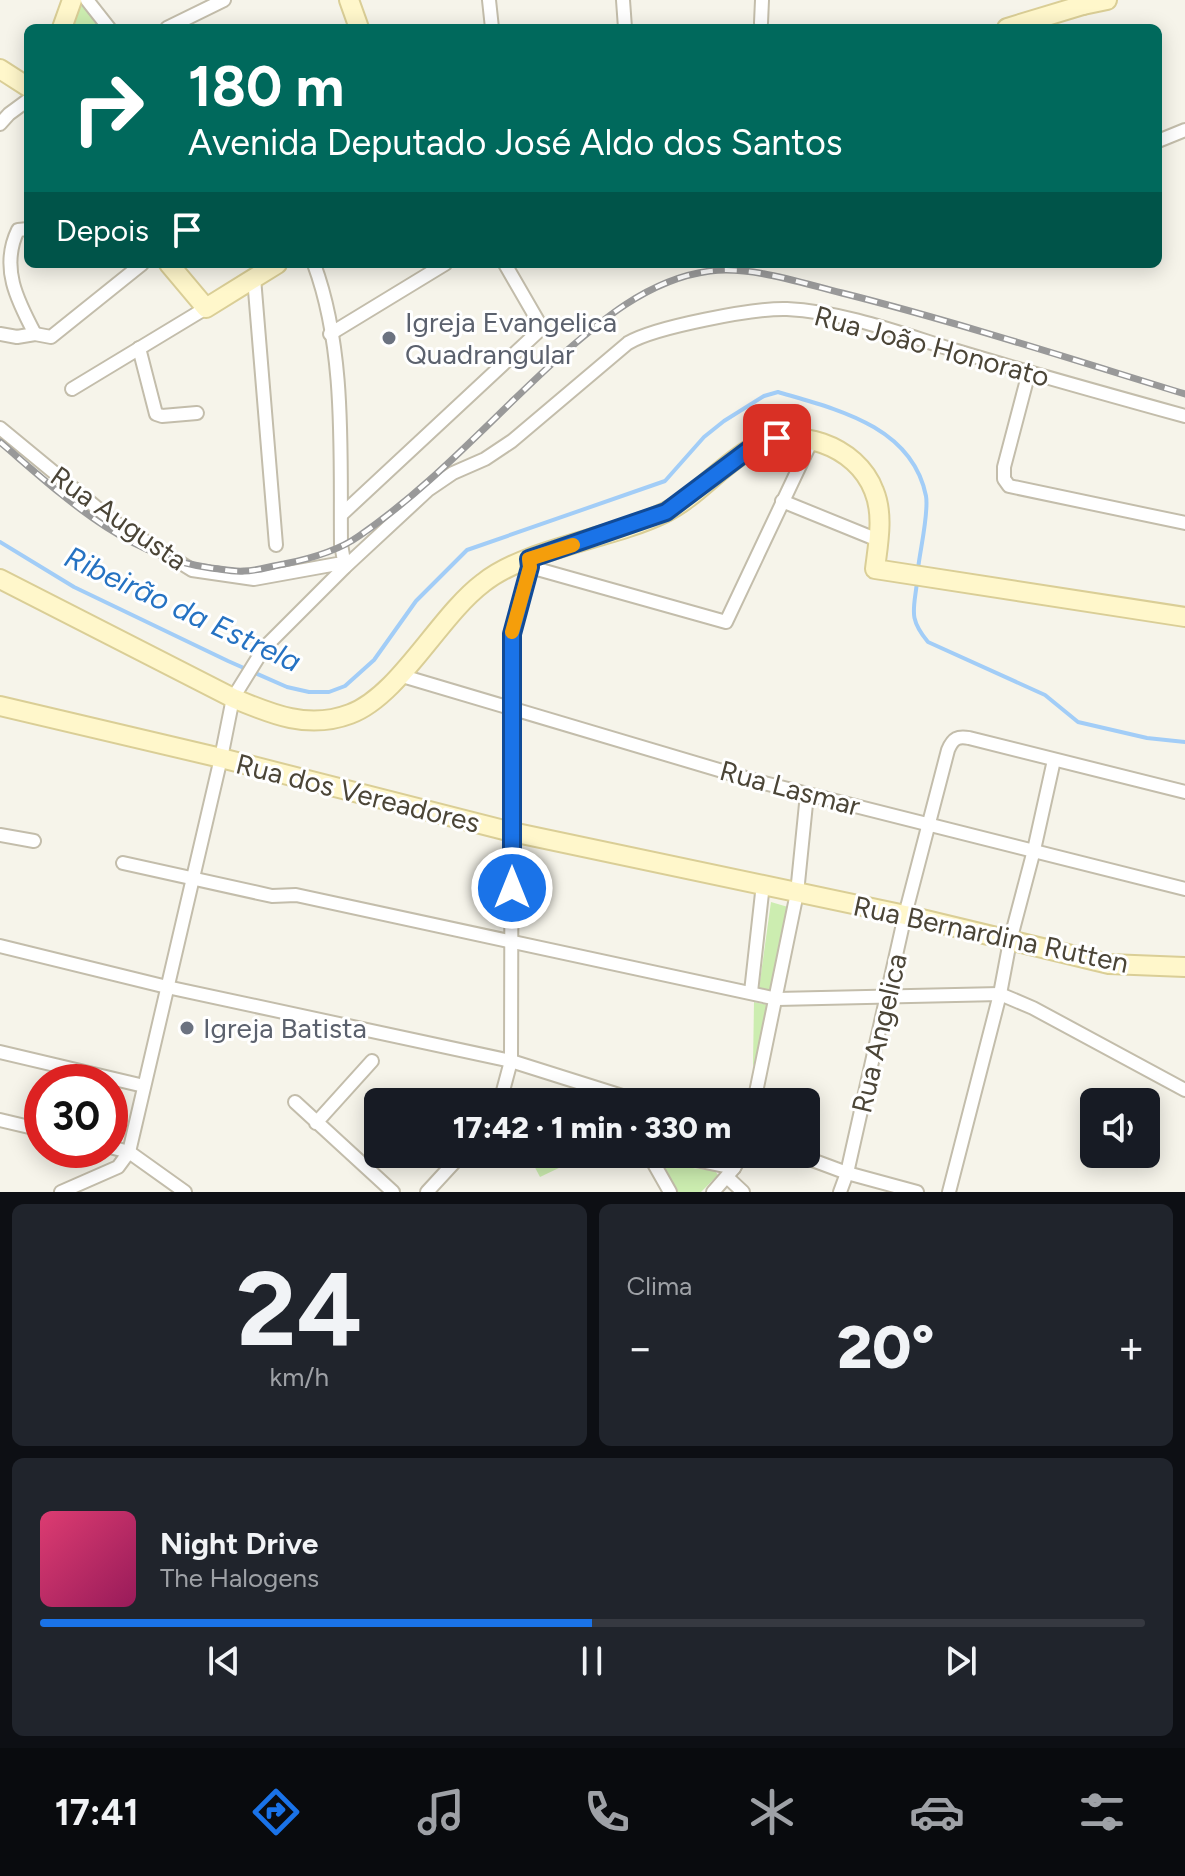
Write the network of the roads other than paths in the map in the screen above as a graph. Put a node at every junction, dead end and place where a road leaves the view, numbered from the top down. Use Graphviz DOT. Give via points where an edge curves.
graph roads {
  1 [pos="72,0"];
  2 [pos="87,0"];
  3 [pos="224,0"];
  4 [pos="349,0"];
  5 [pos="489,0"];
  6 [pos="623,0"];
  7 [pos="762,0"];
  8 [pos="1107,0"];
  9 [pos="1086,3"];
  10 [pos="208,4"];
  11 [pos="761,23"];
  12 [pos="63,24"];
  13 [pos="103,24"];
  14 [pos="174,24"];
  15 [pos="358,24"];
  16 [pos="492,24"];
  17 [pos="625,24"];
  18 [pos="1020,24"];
  19 [pos="0,69"];
  20 [pos="24,84"];
  21 [pos="24,103"];
  22 [pos="0,124"];
  23 [pos="1185,130"];
  24 [pos="1162,139"];
  25 [pos="24,229"];
  26 [pos="5,250"];
  27 [pos="132,268"];
  28 [pos="172,268"];
  29 [pos="270,268"];
  30 [pos="315,268"];
  31 [pos="438,268"];
  32 [pos="507,268"];
  33 [pos="254,278"];
  34 [pos="206,308"];
  35 [pos="0,334"];
  36 [pos="35,334"];
  37 [pos="330,334"];
  38 [pos="139,348"];
  39 [pos="1029,372"];
  40 [pos="72,389"];
  41 [pos="197,413"];
  42 [pos="1185,416"];
  43 [pos="0,428"];
  44 [pos="812,440"];
  45 [pos="782,501"];
  46 [pos="341,515"];
  47 [pos="1185,523"];
  48 [pos="878,540"];
  49 [pos="276,545"];
  50 [pos="529,563"];
  51 [pos="345,567"];
  52 [pos="0,579"];
  53 [pos="1185,617"];
  54 [pos="399,675"];
  55 [pos="235,694"];
  56 [pos="0,706"];
  57 [pos="512,707"];
  58 [pos="221,758"];
  59 [pos="1054,760"];
  60 [pos="1185,792"];
  61 [pos="807,794"];
  62 [pos="929,823"];
  63 [pos="512,832"];
  64 [pos="0,835"];
  65 [pos="34,841"];
  66 [pos="1034,850"];
  67 [pos="123,863"];
  68 [pos="191,880"];
  69 [pos="763,884"];
  70 [pos="1185,889"];
  71 [pos="797,893"];
  72 [pos="905,915"];
  73 [pos="1010,941"];
  74 [pos="512,943"];
  75 [pos="0,946"];
  76 [pos="1185,967"];
  77 [pos="167,987"];
  78 [pos="751,992"];
  79 [pos="1000,994"];
  80 [pos="888,997"];
  81 [pos="777,999"];
  82 [pos="0,1052"];
  83 [pos="372,1061"];
  84 [pos="511,1061"];
  85 [pos="144,1086"];
  86 [pos="504,1088"];
  87 [pos="597,1088"];
  88 [pos="757,1088"];
  89 [pos="1185,1090"];
  90 [pos="295,1102"];
  91 [pos="0,1120"];
  92 [pos="316,1123"];
  93 [pos="24,1126"];
  94 [pos="129,1152"];
  95 [pos="820,1163"];
  96 [pos="449,1168"];
  97 [pos="656,1168"];
  98 [pos="716,1168"];
  99 [pos="733,1168"];
  100 [pos="730,1172"];
  101 [pos="847,1173"];
  102 [pos="61,1192"];
  103 [pos="185,1192"];
  104 [pos="393,1192"];
  105 [pos="427,1192"];
  106 [pos="670,1192"];
  107 [pos="713,1192"];
  108 [pos="743,1192"];
  109 [pos="840,1192"];
  110 [pos="917,1192"];
  111 [pos="949,1192"];
  1 -- 12 [label="street"];
  2 -- 13 [label="street"];
  3 -- 10 [label="street"];
  4 -- 15 [label="street"];
  5 -- 16 [label="street"];
  6 -- 17 [label="street"];
  7 -- 11 [label="street"];
  8 -- 9 [label="street"];
  9 -- 18 [label="street"];
  10 -- 14 [label="street"];
  19 -- 20 [label="street"];
  21 -- 22 [label="street"];
  23 -- 24 [label="street"];
  25 -- 26 [label="street" via="18,230"];
  26 -- 36 [label="street" via="10,284"];
  27 -- 36 [label="street" via="51,337"];
  28 -- 34 [label="street"];
  29 -- 33 [label="street"];
  30 -- 37 [label="street"];
  31 -- 37 [label="street"];
  32 -- 46 [label="street" via="542,328"];
  33 -- 34 [label="street"];
  33 -- 49 [label="street"];
  34 -- 38 [label="street"];
  35 -- 36 [label="street"];
  37 -- 46 [label="street" via="340,407"];
  38 -- 40 [label="street"];
  38 -- 41 [label="street" via="156,414"];
  39 -- 42 [label="street, Rua João Honorato"];
  39 -- 47 [label="street" via="1004,467 1004,479 1013,488"];
  39 -- 51 [label="street, Rua João Honorato" via="807,311 755,310 642,336 610,355 505,446 428,490"];
  43 -- 51 [label="street, Rua Augusta" via="113,521 192,570 254,579 337,564"];
  44 -- 45 [label="street"];
  44 -- 48 [label="street" via="840,451 868,478 878,504"];
  44 -- 50 [label="street" via="791,437 751,448 666,512"];
  45 -- 48 [label="street"];
  45 -- 50 [label="street" via="726,622"];
  46 -- 51 [label="street"];
  48 -- 53 [label="street" via="875,569"];
  50 -- 54 [label="street" via="482,583"];
  50 -- 57 [label="street" via="512,634"];
  51 -- 55 [label="street, Rua João Honorato" via="264,648"];
  52 -- 55 [label="street"];
  54 -- 55 [label="street" via="370,703 325,720 286,718"];
  54 -- 57 [label="street, Rua Lasmar"];
  55 -- 58 [label="street"];
  56 -- 58 [label="street, Rua dos Vereadores"];
  57 -- 61 [label="street, Rua Lasmar"];
  57 -- 63 [label="street"];
  58 -- 63 [label="street, Rua dos Vereadores"];
  58 -- 68 [label="street"];
  59 -- 60 [label="street"];
  59 -- 62 [label="street, Rua Angelica" via="961,736 954,739"];
  59 -- 66 [label="street"];
  61 -- 62 [label="street, Rua Lasmar"];
  61 -- 71 [label="street"];
  62 -- 66 [label="street, Rua Lasmar"];
  62 -- 72 [label="street, Rua Angelica"];
  63 -- 69 [label="street, Rua dos Vereadores"];
  63 -- 74 [label="street"];
  64 -- 65 [label="street"];
  66 -- 70 [label="street, Rua Lasmar"];
  66 -- 73 [label="street"];
  67 -- 68 [label="street"];
  68 -- 74 [label="street" via="272,896 296,895"];
  68 -- 77 [label="street"];
  69 -- 71 [label="street, Rua dos Vereadores"];
  69 -- 78 [label="street"];
  71 -- 72 [label="street, Rua Bernardina Rutten"];
  71 -- 81 [label="street"];
  72 -- 73 [label="street, Rua Bernardina Rutten"];
  72 -- 80 [label="street, Rua Angelica"];
  73 -- 76 [label="street, Rua Bernardina Rutten" via="1109,964"];
  73 -- 79 [label="street"];
  74 -- 78 [label="street"];
  74 -- 84 [label="street"];
  75 -- 77 [label="street"];
  77 -- 84 [label="street"];
  77 -- 85 [label="street"];
  78 -- 81 [label="street"];
  79 -- 80 [label="street"];
  79 -- 89 [label="street"];
  79 -- 111 [label="street"];
  80 -- 81 [label="street"];
  80 -- 101 [label="street, Rua Angelica"];
  81 -- 88 [label="street"];
  82 -- 85 [label="street"];
  83 -- 92 [label="street"];
  84 -- 86 [label="street"];
  84 -- 87 [label="street"];
  85 -- 94 [label="street"];
  90 -- 92 [label="street"];
  91 -- 93 [label="street"];
  92 -- 104 [label="street"];
  94 -- 102 [label="street" via="118,1167"];
  94 -- 103 [label="street"];
  95 -- 101 [label="street"];
  96 -- 105 [label="street"];
  97 -- 106 [label="street"];
  98 -- 100 [label="street"];
  99 -- 100 [label="street"];
  100 -- 107 [label="street"];
  100 -- 108 [label="street"];
  101 -- 109 [label="street, Rua Angelica"];
  101 -- 110 [label="street"];
}
